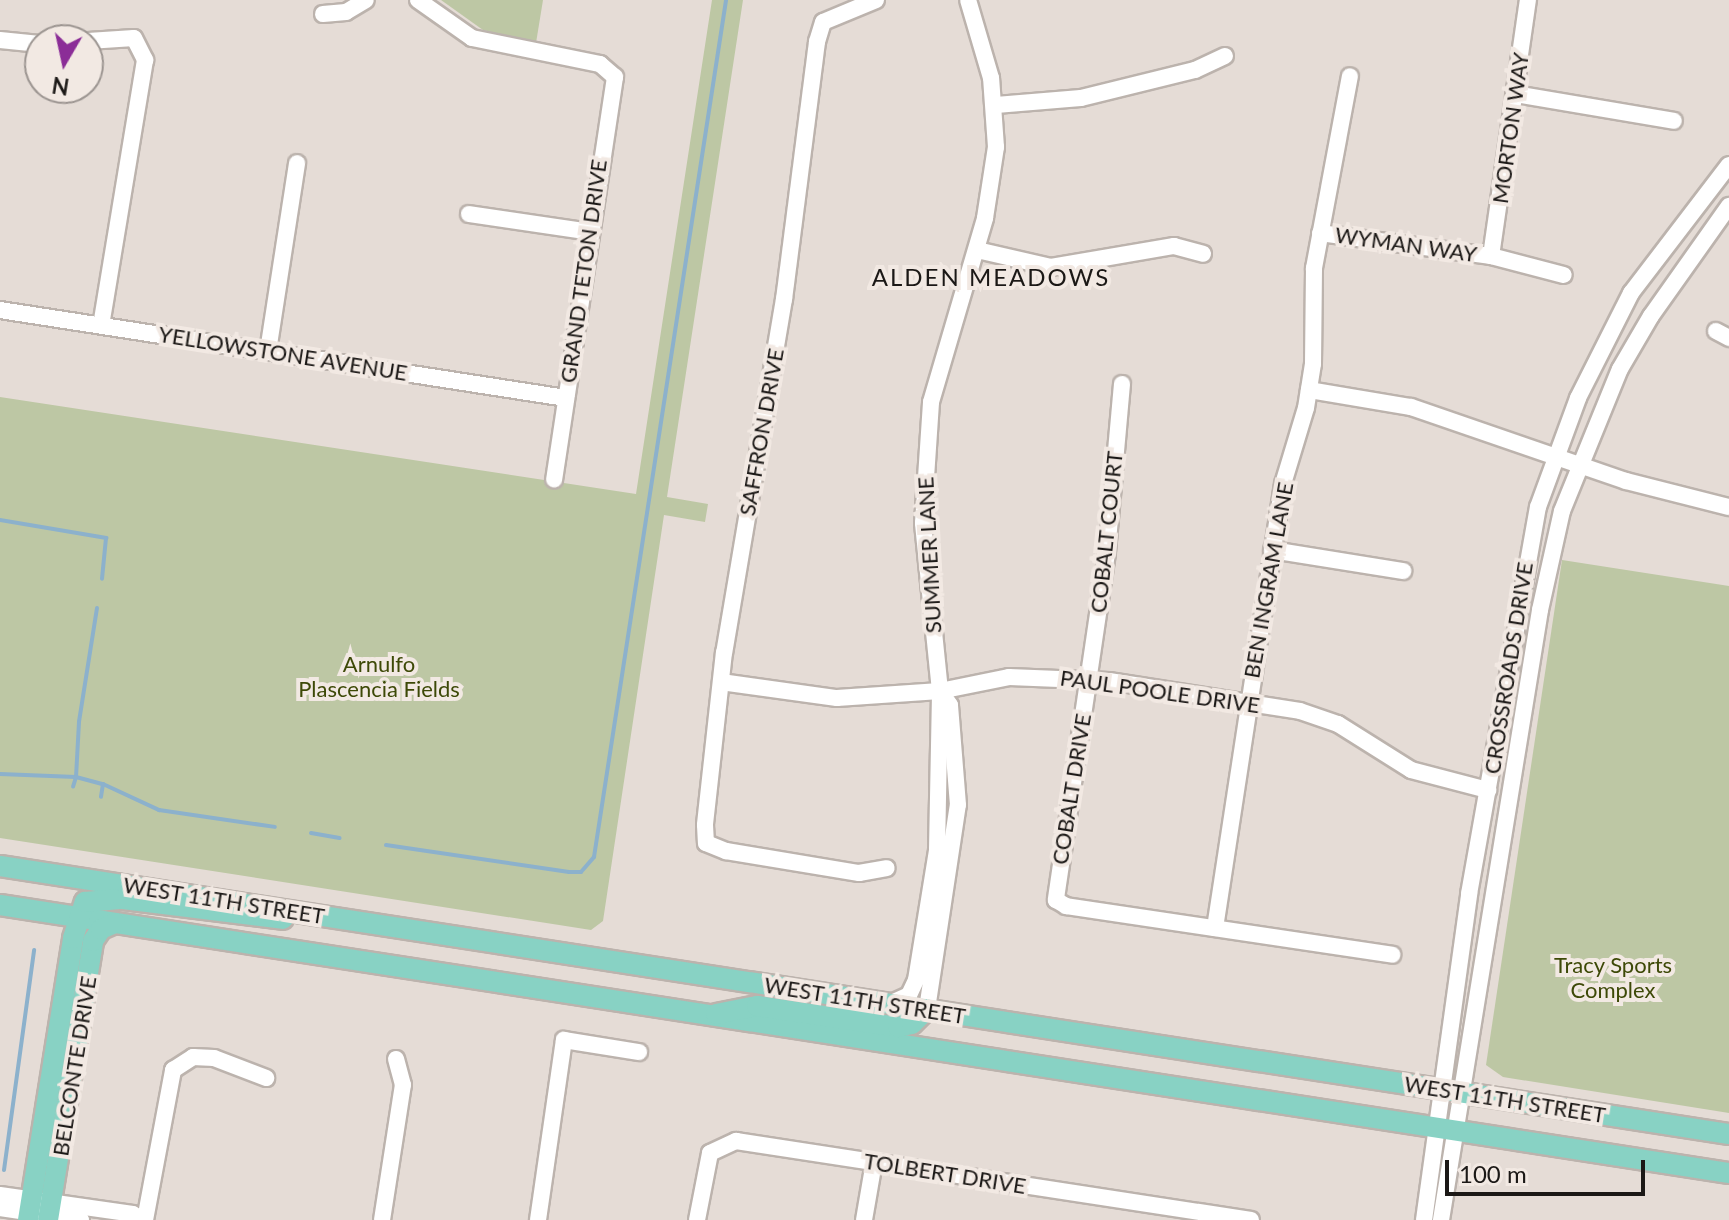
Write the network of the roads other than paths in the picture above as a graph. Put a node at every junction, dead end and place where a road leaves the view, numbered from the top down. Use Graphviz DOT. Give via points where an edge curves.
graph roads {
  1 [pos="366,0"];
  2 [pos="418,0"];
  3 [pos="876,0"];
  4 [pos="968,0"];
  5 [pos="1528,0"];
  6 [pos="323,14"];
  7 [pos="104,39"];
  8 [pos="0,40"];
  9 [pos="24,42"];
  10 [pos="1225,56"];
  11 [pos="1350,76"];
  12 [pos="1515,94"];
  13 [pos="996,105"];
  14 [pos="1674,121"];
  15 [pos="297,163"];
  16 [pos="1729,165"];
  17 [pos="1729,206"];
  18 [pos="469,214"];
  19 [pos="591,232"];
  20 [pos="1320,233"];
  21 [pos="977,250"];
  22 [pos="1203,254"];
  23 [pos="1491,256"];
  24 [pos="1564,275"];
  25 [pos="0,310"];
  26 [pos="101,325"];
  27 [pos="268,351"];
  28 [pos="1122,384"];
  29 [pos="1309,390"];
  30 [pos="566,398"];
  31 [pos="1555,456"];
  32 [pos="1578,464"];
  33 [pos="554,479"];
  34 [pos="1729,507"];
  35 [pos="1272,550"];
  36 [pos="1403,571"];
  37 [pos="1089,679"];
  38 [pos="721,682"];
  39 [pos="940,691"];
  40 [pos="1248,703"];
  41 [pos="1488,790"];
  42 [pos="0,866"];
  43 [pos="887,868"];
  44 [pos="0,905"];
  45 [pos="305,913"];
  46 [pos="80,917"];
  47 [pos="115,923"];
  48 [pos="1215,928"];
  49 [pos="1392,955"];
  50 [pos="889,1004"];
  51 [pos="927,1009"];
  52 [pos="712,1016"];
  53 [pos="639,1052"];
  54 [pos="396,1059"];
  55 [pos="266,1078"];
  56 [pos="1440,1089"];
  57 [pos="1464,1093"];
  58 [pos="1446,1129"];
  59 [pos="1729,1134"];
  60 [pos="874,1162"];
  61 [pos="1729,1173"];
  62 [pos="0,1195"];
  63 [pos="0,1208"];
  64 [pos="39,1211"];
  65 [pos="81,1220"];
  66 [pos="142,1220"];
  67 [pos="382,1220"];
  68 [pos="538,1220"];
  69 [pos="697,1220"];
  70 [pos="864,1220"];
  71 [pos="1251,1220"];
  72 [pos="1424,1220"];
  73 [pos="1441,1220"];
  1 -- 6 [label="street" via="346,12"];
  2 -- 19 [label="street, GRAND TETON DRIVE" via="472,38 608,67 615,85"];
  3 -- 38 [label="street, SAFFRON DRIVE" via="823,22"];
  4 -- 13 [label="street, SUMMER LANE"];
  5 -- 12 [label="street, MORTON WAY"];
  7 -- 26 [label="street" via="125,36 139,43 145,60"];
  8 -- 9 [label="street"];
  10 -- 13 [label="street" via="1195,70 1081,98"];
  11 -- 20 [label="street, BEN INGRAM LANE"];
  12 -- 14 [label="street"];
  12 -- 23 [label="street, MORTON WAY"];
  13 -- 21 [label="street, SUMMER LANE" via="996,147"];
  15 -- 27 [label="street"];
  16 -- 31 [label="street, CROSSROADS DRIVE" via="1631,293"];
  17 -- 32 [label="street, CROSSROADS DRIVE" via="1651,316 1609,390"];
  18 -- 19 [label="street"];
  19 -- 30 [label="street, GRAND TETON DRIVE"];
  20 -- 23 [label="street, WYMAN WAY"];
  20 -- 29 [label="street, BEN INGRAM LANE"];
  21 -- 22 [label="street" via="1051,267 1174,246"];
  21 -- 39 [label="street, SUMMER LANE" via="937,371 924,466 923,523"];
  23 -- 24 [label="street, WYMAN WAY"];
  25 -- 26 [label="street, YELLOWSTONE AVENUE"];
  26 -- 27 [label="street, YELLOWSTONE AVENUE"];
  27 -- 30 [label="street, YELLOWSTONE AVENUE"];
  28 -- 37 [label="street, COBALT COURT"];
  29 -- 31 [label="street" via="1411,407"];
  29 -- 35 [label="street, BEN INGRAM LANE" via="1283,484"];
  30 -- 33 [label="street, GRAND TETON DRIVE"];
  31 -- 32 [label="street"];
  31 -- 41 [label="street, CROSSROADS DRIVE" via="1522,578"];
  32 -- 34 [label="street"];
  32 -- 57 [label="street, CROSSROADS DRIVE" via="1543,590"];
  35 -- 36 [label="street"];
  35 -- 40 [label="street, BEN INGRAM LANE"];
  37 -- 39 [label="street, PAUL POOLE DRIVE" via="1009,677"];
  37 -- 40 [label="street, PAUL POOLE DRIVE"];
  37 -- 48 [label="street, COBALT DRIVE" via="1056,900"];
  38 -- 39 [label="street, PAUL POOLE DRIVE" via="837,698"];
  38 -- 43 [label="street, SAFFRON DRIVE" via="706,843 726,851 859,873"];
  39 -- 50 [label="street, SUMMER LANE" via="937,850 921,950 913,989"];
  39 -- 51 [label="street, SUMMER LANE" via="950,705 958,805"];
  40 -- 41 [label="street, PAUL POOLE DRIVE" via="1338,724 1411,770"];
  40 -- 48 [label="street, BEN INGRAM LANE"];
  41 -- 56 [label="street, CROSSROADS DRIVE"];
  42 -- 45 [label="main road, WEST 11TH STREET"];
  44 -- 46 [label="main road, WEST 11TH STREET"];
  45 -- 46 [label="main road" via="258,920 102,898 85,902"];
  45 -- 50 [label="main road, WEST 11TH STREET"];
  46 -- 47 [label="main road, WEST 11TH STREET"];
  46 -- 64 [label="main road, BELCONTE DRIVE"];
  47 -- 52 [label="main road, WEST 11TH STREET"];
  47 -- 64 [label="main road, BELCONTE DRIVE" via="101,929 93,941"];
  48 -- 49 [label="street"];
  50 -- 51 [label="main road, WEST 11TH STREET"];
  51 -- 52 [label="main road" via="912,1024 898,1027 757,1006"];
  51 -- 56 [label="main road, WEST 11TH STREET"];
  52 -- 58 [label="main road, WEST 11TH STREET"];
  53 -- 68 [label="street" via="564,1040"];
  54 -- 67 [label="street" via="403,1085"];
  55 -- 66 [label="street" via="214,1058 193,1057 173,1070"];
  56 -- 57 [label="main road, WEST 11TH STREET"];
  56 -- 58 [label="street, CROSSROADS DRIVE"];
  57 -- 58 [label="street, CROSSROADS DRIVE"];
  57 -- 59 [label="main road, WEST 11TH STREET"];
  58 -- 61 [label="main road, WEST 11TH STREET"];
  58 -- 72 [label="street, CROSSROADS DRIVE"];
  58 -- 73 [label="street, CROSSROADS DRIVE"];
  60 -- 69 [label="street, TOLBERT DRIVE" via="728,1142 710,1153"];
  60 -- 70 [label="street"];
  60 -- 71 [label="street, TOLBERT DRIVE"];
  62 -- 64 [label="street"];
  63 -- 64 [label="street"];
  64 -- 65 [label="street"];
  64 -- 66 [label="street" via="133,1214"];
}
